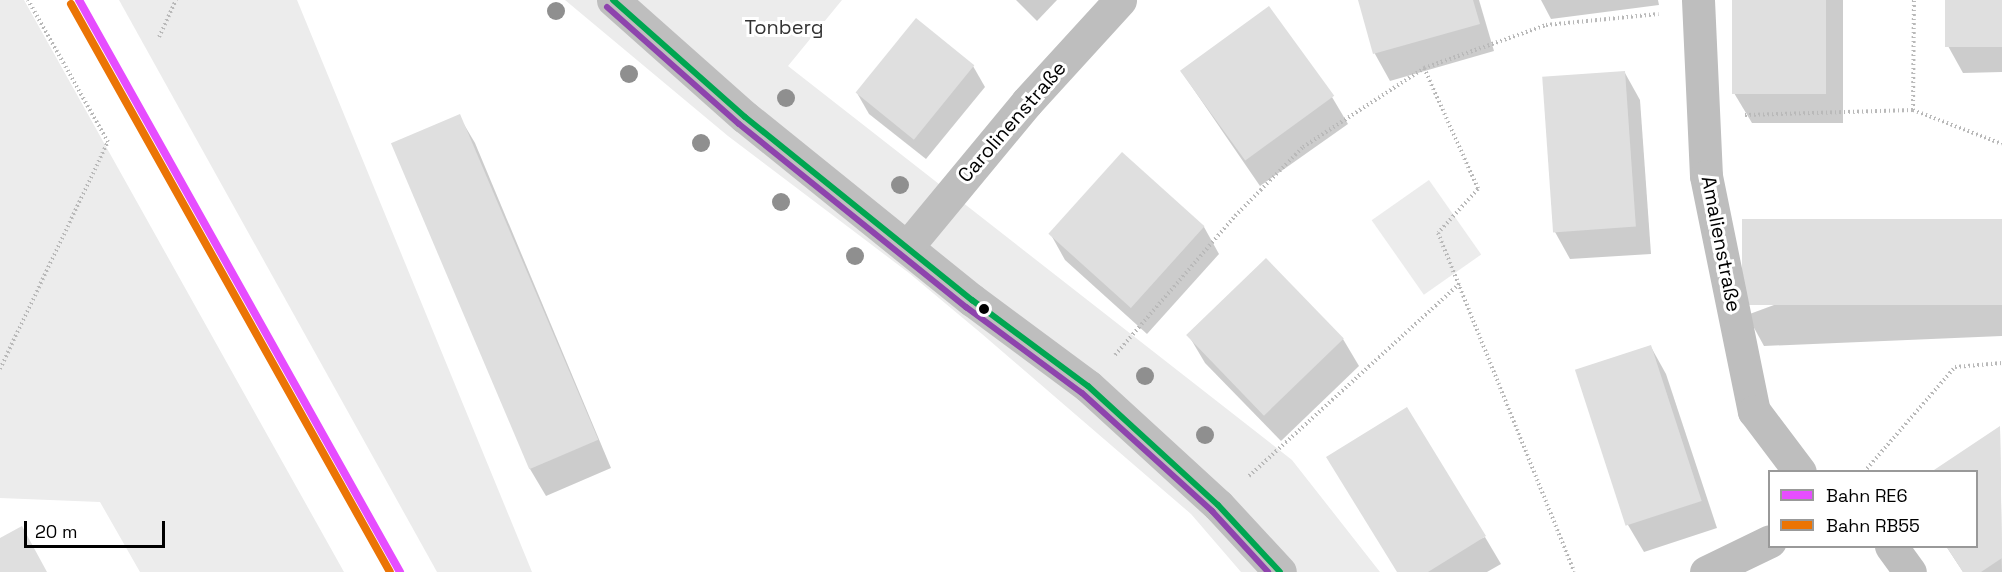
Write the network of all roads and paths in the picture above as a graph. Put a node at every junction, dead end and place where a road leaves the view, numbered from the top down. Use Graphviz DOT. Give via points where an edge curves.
graph roads {
  1 [pos="28,0"];
  2 [pos="176,0"];
  3 [pos="612,0"];
  4 [pos="1120,0"];
  5 [pos="1914,0"];
  6 [pos="1698,5"];
  7 [pos="159,37"];
  8 [pos="1424,68"];
  9 [pos="1913,110"];
  10 [pos="1703,116"];
  11 [pos="2002,144"];
  12 [pos="907,247"];
  13 [pos="1459,284"];
  14 [pos="2002,363"];
  15 [pos="0,369"];
  16 [pos="1088,386"];
  17 [pos="1799,470"];
  18 [pos="1865,470"];
  19 [pos="1218,505"];
  20 [pos="1768,542"];
  21 [pos="1892,548"];
  22 [pos="1280,572"];
  23 [pos="1574,572"];
  24 [pos="1706,572"];
  25 [pos="1910,572"];
  1 -- 15 [label="path" via="108,142"];
  2 -- 7 [label="path"];
  3 -- 12 [label="street" via="744,117"];
  4 -- 12 [label="street, Carolinenstraße" via="1027,102"];
  5 -- 9 [label="path"];
  6 -- 8 [label="path" via="1546,25"];
  6 -- 10 [label="street, Amalienstraße"];
  8 -- 13 [label="path" via="1478,189 1438,233"];
  8 -- 16 [label="path" via="1303,147 1235,216"];
  9 -- 10 [label="path"];
  9 -- 11 [label="path"];
  10 -- 17 [label="street, Amalienstraße" via="1706,176 1754,411"];
  12 -- 16 [label="street"];
  13 -- 19 [label="path"];
  13 -- 23 [label="path"];
  14 -- 18 [label="path" via="1955,367"];
  16 -- 19 [label="street"];
  19 -- 22 [label="street"];
  20 -- 24 [label="street"];
  21 -- 25 [label="street"];
}
